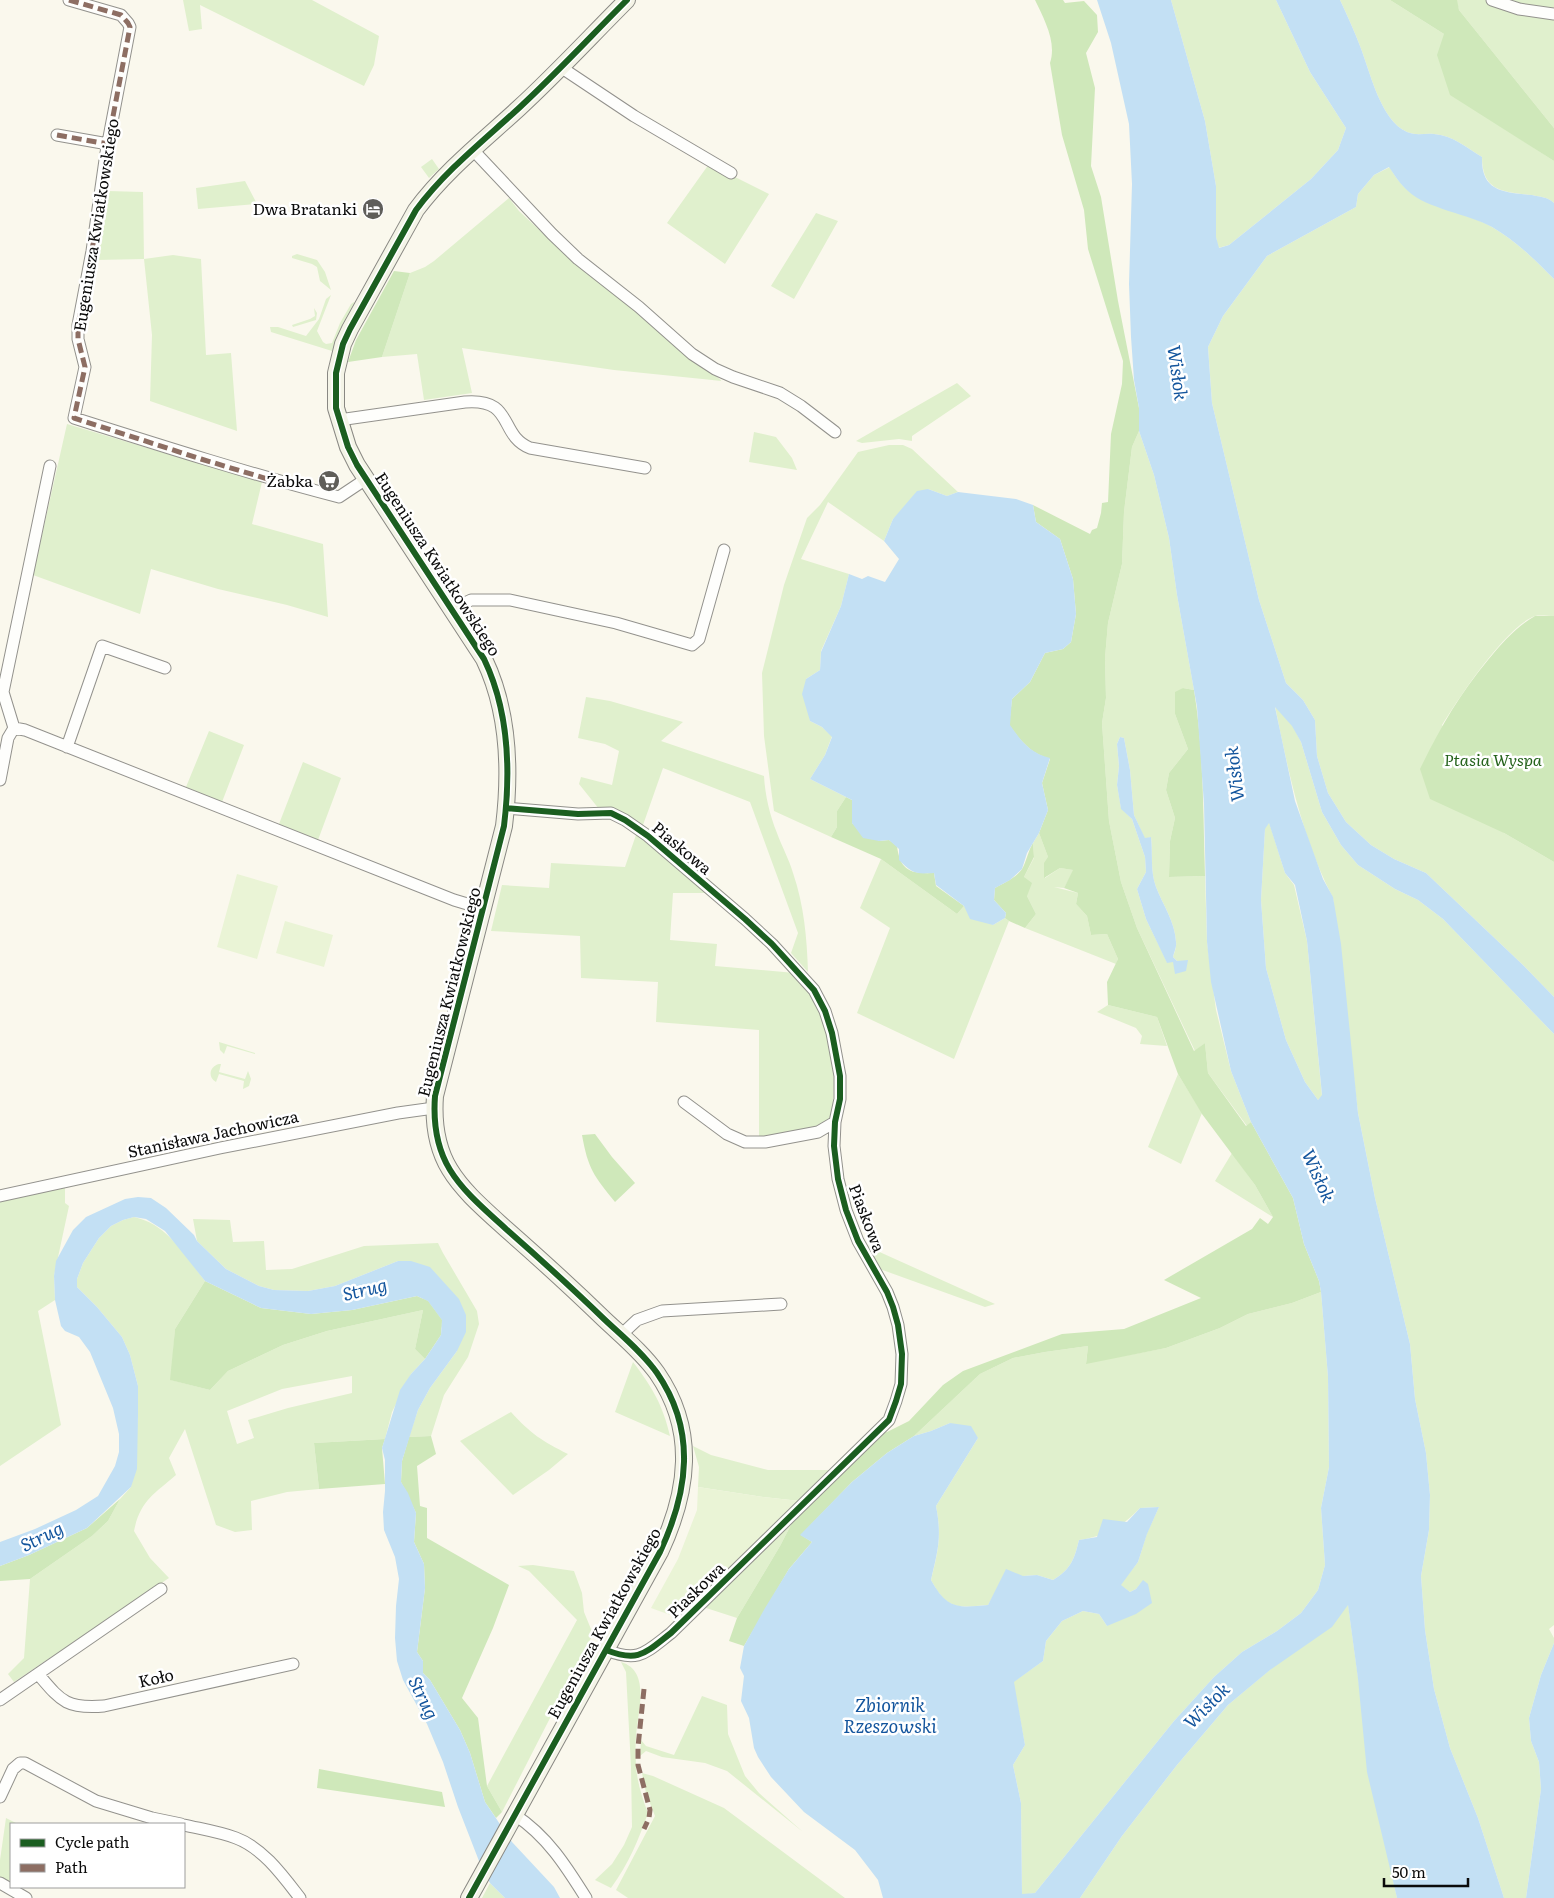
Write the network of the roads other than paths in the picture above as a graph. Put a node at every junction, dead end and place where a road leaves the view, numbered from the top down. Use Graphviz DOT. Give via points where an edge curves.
graph roads {
  1 [pos="70,0"];
  2 [pos="1492,0"];
  3 [pos="620,2"];
  4 [pos="1554,14"];
  5 [pos="560,69"];
  6 [pos="57,134"];
  7 [pos="108,144"];
  8 [pos="473,150"];
  9 [pos="731,172"];
  10 [pos="339,420"];
  11 [pos="835,432"];
  12 [pos="50,466"];
  13 [pos="646,468"];
  14 [pos="366,479"];
  15 [pos="724,550"];
  16 [pos="452,609"];
  17 [pos="165,668"];
  18 [pos="14,728"];
  19 [pos="67,747"];
  20 [pos="0,780"];
  21 [pos="506,808"];
  22 [pos="484,908"];
  23 [pos="684,1102"];
  24 [pos="434,1108"];
  25 [pos="835,1122"];
  26 [pos="0,1196"];
  27 [pos="781,1304"];
  28 [pos="621,1335"];
  29 [pos="161,1589"];
  30 [pos="606,1650"];
  31 [pos="292,1664"];
  32 [pos="38,1674"];
  33 [pos="0,1700"];
  34 [pos="0,1797"];
  35 [pos="511,1821"];
  36 [pos="174,1823"];
  37 [pos="185,1826"];
  38 [pos="0,1884"];
  39 [pos="26,1898"];
  40 [pos="300,1898"];
  41 [pos="469,1898"];
  42 [pos="586,1898"];
  1 -- 7 [label="street, Eugeniusza Kwiatkowskiego" via="119,14 128,22 130,33"];
  2 -- 4 [label="street" via="1520,9"];
  3 -- 5 [label="street, Eugeniusza Kwiatkowskiego"];
  5 -- 8 [label="street, Eugeniusza Kwiatkowskiego"];
  5 -- 9 [label="street"];
  6 -- 7 [label="street"];
  7 -- 14 [label="street, Eugeniusza Kwiatkowskiego" via="78,325 85,367 74,418 210,462 339,497"];
  8 -- 10 [label="street, Eugeniusza Kwiatkowskiego" via="438,183 416,210 350,329 336,373 334,391"];
  8 -- 11 [label="street" via="578,259 692,354 733,377 780,393"];
  10 -- 13 [label="street" via="465,402 479,403 502,412 517,441 530,448"];
  10 -- 14 [label="street, Eugeniusza Kwiatkowskiego" via="348,447"];
  12 -- 18 [label="street" via="3,692"];
  14 -- 16 [label="street, Eugeniusza Kwiatkowskiego"];
  15 -- 16 [label="street" via="699,639 692,645 616,623 510,600 472,600"];
  16 -- 21 [label="street, Eugeniusza Kwiatkowskiego" via="484,659 502,706 507,762"];
  17 -- 19 [label="street" via="102,646"];
  18 -- 19 [label="street, Eugeniusza Kwiatkowskiego"];
  18 -- 20 [label="street" via="8,738"];
  19 -- 22 [label="street, Eugeniusza Kwiatkowskiego" via="440,895"];
  21 -- 22 [label="street, Eugeniusza Kwiatkowskiego"];
  21 -- 25 [label="street, Piaskowa" via="611,814 625,820 648,836 772,944 814,990 825,1011 840,1076"];
  22 -- 24 [label="street, Eugeniusza Kwiatkowskiego" via="438,1081"];
  23 -- 25 [label="street" via="727,1134 745,1142 765,1142 818,1132"];
  24 -- 26 [label="street, Stanisława Jachowicza" via="220,1148"];
  24 -- 28 [label="street, Eugeniusza Kwiatkowskiego" via="440,1150 464,1190"];
  25 -- 30 [label="street, Piaskowa" via="838,1179 846,1210 858,1241 890,1300 898,1324 901,1384 889,1420 672,1633 650,1649 631,1657"];
  27 -- 28 [label="street" via="662,1311 637,1320"];
  28 -- 30 [label="street, Eugeniusza Kwiatkowskiego" via="656,1372 674,1406 682,1436 684,1475 672,1528"];
  29 -- 32 [label="street"];
  30 -- 35 [label="street, Eugeniusza Kwiatkowskiego"];
  31 -- 32 [label="street, Koło" via="104,1706 80,1707 64,1702"];
  32 -- 33 [label="street"];
  34 -- 36 [label="street" via="20,1762 96,1801"];
  35 -- 41 [label="street, Eugeniusza Kwiatkowskiego"];
  35 -- 42 [label="street" via="532,1828 549,1844"];
  37 -- 40 [label="street" via="247,1843 283,1875"];
  38 -- 39 [label="street"];
}
